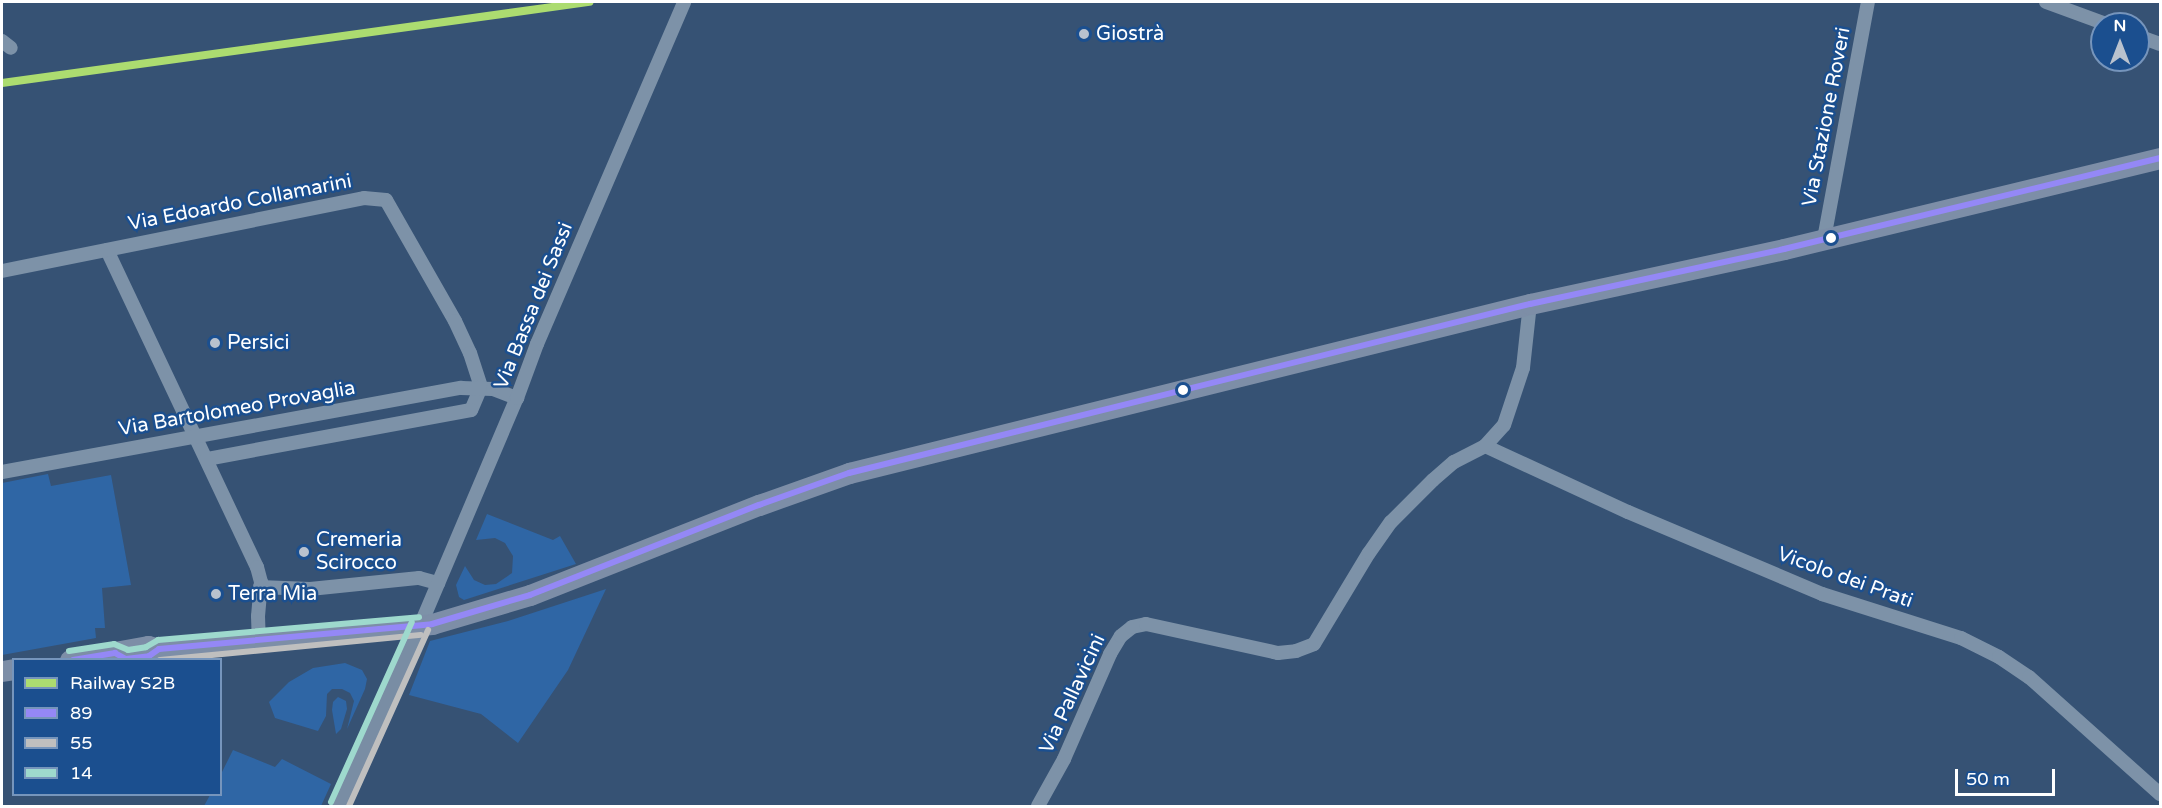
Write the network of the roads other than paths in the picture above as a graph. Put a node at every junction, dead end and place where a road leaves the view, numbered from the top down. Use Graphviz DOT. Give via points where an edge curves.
graph roads {
  1 [pos="684,2"];
  2 [pos="1868,2"];
  3 [pos="2046,2"];
  4 [pos="2090,18"];
  5 [pos="2160,158"];
  6 [pos="1824,239"];
  7 [pos="107,250"];
  8 [pos="2,271"];
  9 [pos="1530,304"];
  10 [pos="480,387"];
  11 [pos="517,398"];
  12 [pos="196,436"];
  13 [pos="1485,446"];
  14 [pos="207,459"];
  15 [pos="2,472"];
  16 [pos="438,583"];
  17 [pos="260,587"];
  18 [pos="420,626"];
  19 [pos="259,639"];
  20 [pos="83,658"];
  21 [pos="2160,794"];
  22 [pos="339,807"];
  23 [pos="1038,807"];
  1 -- 11 [label="street, Via Bassa dei Sassi"];
  2 -- 6 [label="street, Via Stazione Roveri"];
  3 -- 4 [label="street"];
  5 -- 6 [label="main road"];
  6 -- 9 [label="main road"];
  7 -- 8 [label="street, Via Edoardo Collamarini"];
  7 -- 10 [label="street, Via Edoardo Collamarini" via="364,198 386,200 455,321"];
  7 -- 12 [label="street"];
  9 -- 13 [label="street, Via Pallavicini" via="1523,368 1515,399 1504,425"];
  9 -- 18 [label="main road" via="849,473 530,595"];
  10 -- 11 [label="street, Via Bartolomeo Provaglia"];
  10 -- 12 [label="street, Via Bartolomeo Provaglia" via="461,387"];
  10 -- 14 [label="street" via="471,410"];
  11 -- 16 [label="street, Via Bassa dei Sassi"];
  12 -- 14 [label="street"];
  12 -- 15 [label="street, Via Bartolomeo Provaglia"];
  13 -- 21 [label="street, Vicolo dei Prati" via="1822,594 1961,638 1999,657 2029,677"];
  13 -- 23 [label="street, Via Pallavicini" via="1454,462 1391,522 1314,644 1278,653 1146,624 1132,627 1110,654 1064,759"];
  14 -- 17 [label="street" via="257,567"];
  16 -- 17 [label="street" via="420,579 310,589"];
  16 -- 18 [label="street, Via Bassa dei Sassi"];
  17 -- 19 [label="street"];
  18 -- 19 [label="main road"];
  18 -- 22 [label="main road"];
  19 -- 20 [label="main road" via="159,649 148,645"];
}
